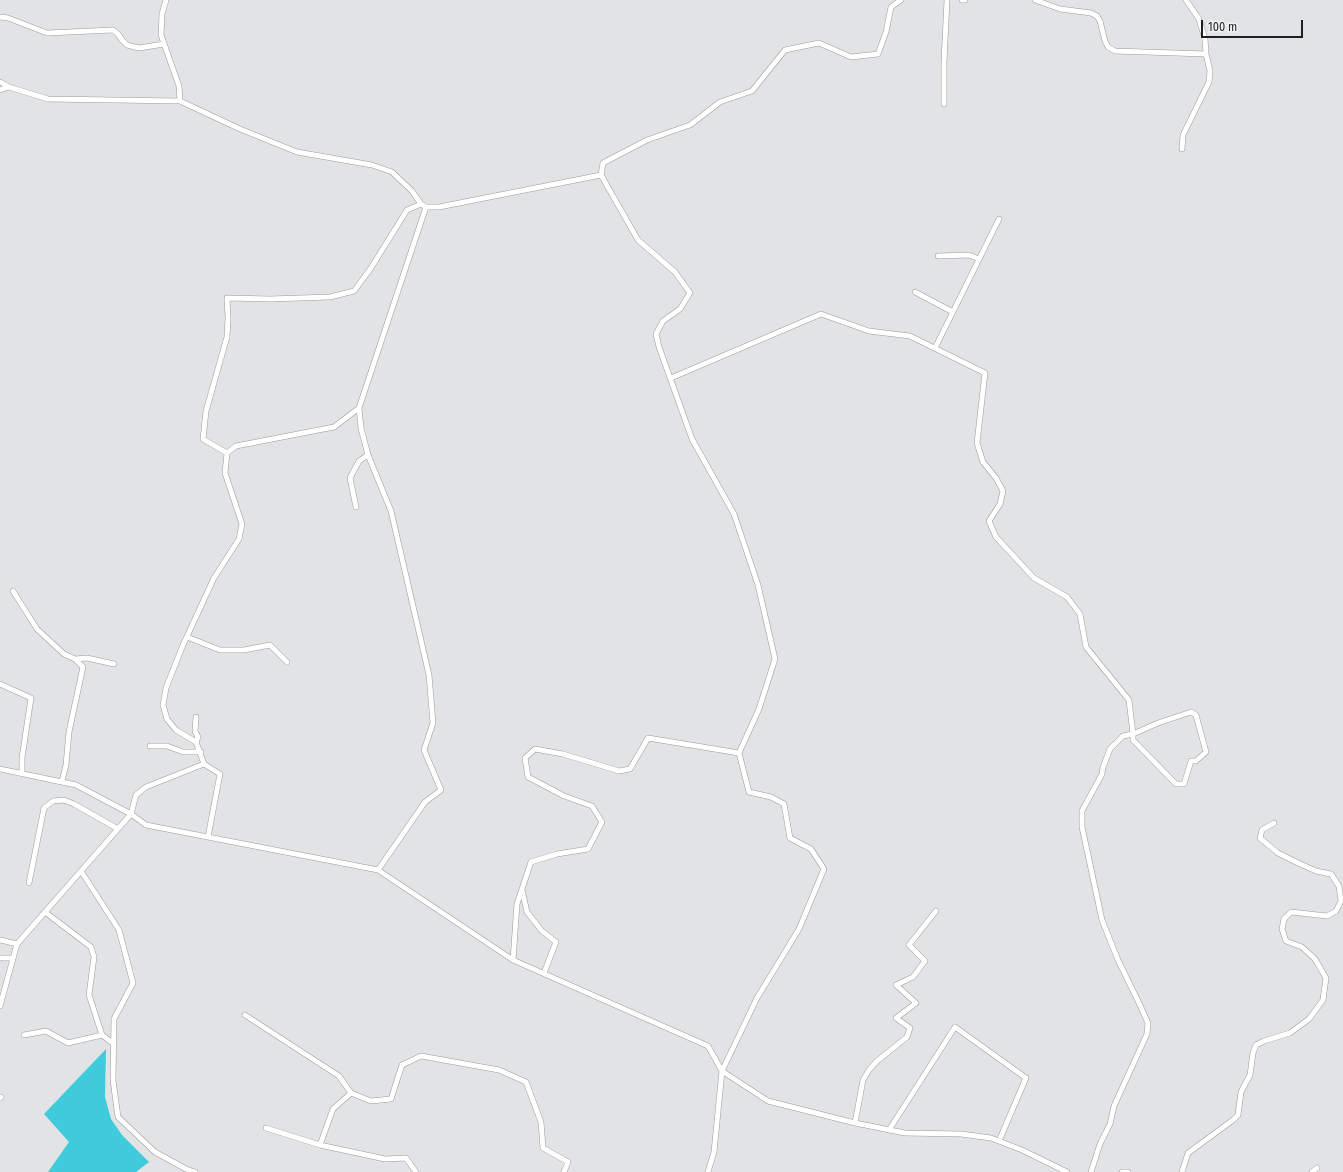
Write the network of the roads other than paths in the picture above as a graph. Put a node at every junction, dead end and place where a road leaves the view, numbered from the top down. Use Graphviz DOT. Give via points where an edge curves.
graph roads {
  1 [pos="166,0"];
  2 [pos="901,0"];
  3 [pos="947,0"];
  4 [pos="962,0"];
  5 [pos="965,0"];
  6 [pos="1035,0"];
  7 [pos="1186,0"];
  8 [pos="0,16"];
  9 [pos="164,44"];
  10 [pos="1206,54"];
  11 [pos="0,82"];
  12 [pos="9,87"];
  13 [pos="0,90"];
  14 [pos="180,101"];
  15 [pos="944,104"];
  16 [pos="1182,149"];
  17 [pos="601,175"];
  18 [pos="424,206"];
  19 [pos="999,219"];
  20 [pos="938,256"];
  21 [pos="979,259"];
  22 [pos="914,292"];
  23 [pos="953,312"];
  24 [pos="935,348"];
  25 [pos="670,378"];
  26 [pos="359,408"];
  27 [pos="227,453"];
  28 [pos="368,455"];
  29 [pos="356,507"];
  30 [pos="13,591"];
  31 [pos="187,637"];
  32 [pos="75,659"];
  33 [pos="287,662"];
  34 [pos="114,664"];
  35 [pos="0,684"];
  36 [pos="196,717"];
  37 [pos="1134,734"];
  38 [pos="196,742"];
  39 [pos="150,746"];
  40 [pos="201,752"];
  41 [pos="739,753"];
  42 [pos="204,764"];
  43 [pos="0,769"];
  44 [pos="22,773"];
  45 [pos="62,781"];
  46 [pos="131,814"];
  47 [pos="1274,823"];
  48 [pos="118,829"];
  49 [pos="208,837"];
  50 [pos="378,870"];
  51 [pos="81,871"];
  52 [pos="29,883"];
  53 [pos="522,889"];
  54 [pos="936,911"];
  55 [pos="45,912"];
  56 [pos="0,940"];
  57 [pos="17,944"];
  58 [pos="0,958"];
  59 [pos="13,958"];
  60 [pos="513,960"];
  61 [pos="544,973"];
  62 [pos="0,1006"];
  63 [pos="245,1016"];
  64 [pos="102,1034"];
  65 [pos="24,1035"];
  66 [pos="114,1044"];
  67 [pos="722,1071"];
  68 [pos="351,1093"];
  69 [pos="855,1123"];
  70 [pos="266,1128"];
  71 [pos="889,1130"];
  72 [pos="999,1141"];
  73 [pos="320,1145"];
  74 [pos="1317,1168"];
  75 [pos="195,1172"];
  76 [pos="416,1172"];
  77 [pos="564,1172"];
  78 [pos="708,1172"];
  79 [pos="1067,1172"];
  80 [pos="1091,1172"];
  81 [pos="1122,1172"];
  82 [pos="1128,1172"];
  83 [pos="1182,1172"];
  84 [pos="1312,1172"];
  1 -- 9 [label="street" via="161,35"];
  2 -- 17 [label="street" via="891,7 878,54 851,57 819,43 785,50 752,91 720,102 690,125 647,140 604,163"];
  3 -- 15 [label="street"];
  4 -- 5 [label="street"];
  6 -- 10 [label="street" via="1097,16 1108,47 1115,51"];
  7 -- 10 [label="street" via="1199,19"];
  8 -- 9 [label="street" via="47,33 113,30 127,45 139,48"];
  9 -- 14 [label="street" via="179,86"];
  10 -- 16 [label="street" via="1210,71 1209,82 1183,135"];
  11 -- 12 [label="street"];
  12 -- 13 [label="street"];
  12 -- 14 [label="street" via="48,99"];
  14 -- 18 [label="street" via="298,152 372,165 392,172"];
  17 -- 18 [label="street" via="439,207"];
  17 -- 25 [label="street" via="638,240 675,272 690,293 680,309 663,322 656,334"];
  18 -- 26 [label="street"];
  18 -- 27 [label="street" via="407,210 354,291 330,297 227,298 227,337 206,411 203,439"];
  19 -- 21 [label="street"];
  20 -- 21 [label="street" via="968,255"];
  21 -- 23 [label="street"];
  22 -- 23 [label="street"];
  23 -- 24 [label="street"];
  24 -- 25 [label="street" via="910,336 868,331 821,314"];
  24 -- 37 [label="street" via="985,373 977,443 983,462 1003,491 1000,504 989,521 996,537 1034,578 1067,597 1080,614 1086,647 1129,700"];
  25 -- 41 [label="street" via="692,439 734,514 758,585 775,659 758,709"];
  26 -- 27 [label="street" via="334,426 236,446"];
  26 -- 28 [label="street"];
  27 -- 31 [label="street" via="224,473 242,524 239,539 214,578"];
  28 -- 29 [label="street" via="359,461 350,478"];
  28 -- 50 [label="street" via="391,511 429,675 433,723 424,750 441,790 425,802"];
  30 -- 32 [label="street" via="37,629 64,654"];
  31 -- 33 [label="street" via="220,650 244,650 270,645"];
  31 -- 38 [label="street" via="166,688 163,705 166,719 176,730"];
  32 -- 34 [label="street" via="87,658"];
  32 -- 45 [label="street" via="83,666"];
  35 -- 44 [label="street" via="31,698"];
  36 -- 38 [label="street"];
  37 -- 37 [label="street" via="1191,712 1196,715 1206,752 1196,761 1191,761 1184,784 1176,784 1133,740"];
  37 -- 80 [label="street" via="1123,736 1110,749 1102,774 1082,810 1082,827 1102,920 1148,1023 1147,1034 1114,1106 1110,1124"];
  38 -- 40 [label="street"];
  39 -- 40 [label="street" via="167,746 183,752"];
  40 -- 42 [label="street"];
  41 -- 53 [label="street" via="648,738 630,769 619,771 563,754 535,749 525,758 528,777 564,796 592,806 602,822 588,849 557,854 531,862"];
  41 -- 67 [label="street" via="749,792 771,797 784,804 790,838 811,849 824,869 799,929 757,998"];
  42 -- 46 [label="street" via="146,787 136,795"];
  42 -- 49 [label="street" via="220,774"];
  43 -- 44 [label="street"];
  44 -- 45 [label="street"];
  45 -- 46 [label="street" via="76,785"];
  46 -- 48 [label="street"];
  46 -- 49 [label="street" via="146,825"];
  47 -- 83 [label="street" via="1262,830 1260,838 1278,853 1316,871 1331,874 1338,886 1341,901 1336,911 1327,916 1291,912 1284,919 1282,930 1286,941 1302,947 1315,958 1326,978 1323,1000 1309,1020 1290,1033 1256,1044 1250,1075 1241,1092 1238,1115 1188,1153"];
  48 -- 51 [label="street"];
  48 -- 52 [label="street" via="74,804 64,800 52,801 44,808"];
  49 -- 50 [label="street"];
  50 -- 60 [label="street"];
  51 -- 55 [label="street"];
  51 -- 66 [label="street" via="119,930 133,983 114,1019"];
  53 -- 60 [label="street" via="517,904"];
  53 -- 61 [label="street" via="527,912 542,931 556,942"];
  54 -- 69 [label="street" via="909,945 925,961 913,977 896,985 916,1003 896,1018 910,1028 907,1036 877,1061 863,1080"];
  55 -- 57 [label="street"];
  55 -- 64 [label="street" via="91,947 94,957 89,995"];
  56 -- 57 [label="street"];
  57 -- 59 [label="street"];
  58 -- 59 [label="street"];
  59 -- 62 [label="street"];
  60 -- 61 [label="street"];
  61 -- 67 [label="street" via="708,1046"];
  63 -- 68 [label="street" via="339,1076"];
  64 -- 65 [label="street" via="68,1043 46,1032"];
  64 -- 66 [label="street"];
  66 -- 75 [label="street" via="113,1080 118,1117 155,1152"];
  67 -- 69 [label="street" via="768,1101"];
  67 -- 78 [label="street" via="714,1152"];
  68 -- 73 [label="street" via="333,1109"];
  68 -- 77 [label="street" via="371,1100 390,1099 402,1065 421,1056 500,1070 526,1082 541,1122 543,1148 568,1162"];
  69 -- 71 [label="street"];
  70 -- 73 [label="street"];
  71 -- 72 [label="street" via="905,1133 961,1134"];
  71 -- 72 [label="street" via="955,1027 1026,1078"];
  72 -- 79 [label="street"];
  73 -- 76 [label="street" via="385,1159 406,1158"];
  74 -- 84 [label="street"];
  81 -- 82 [label="street"];
}
